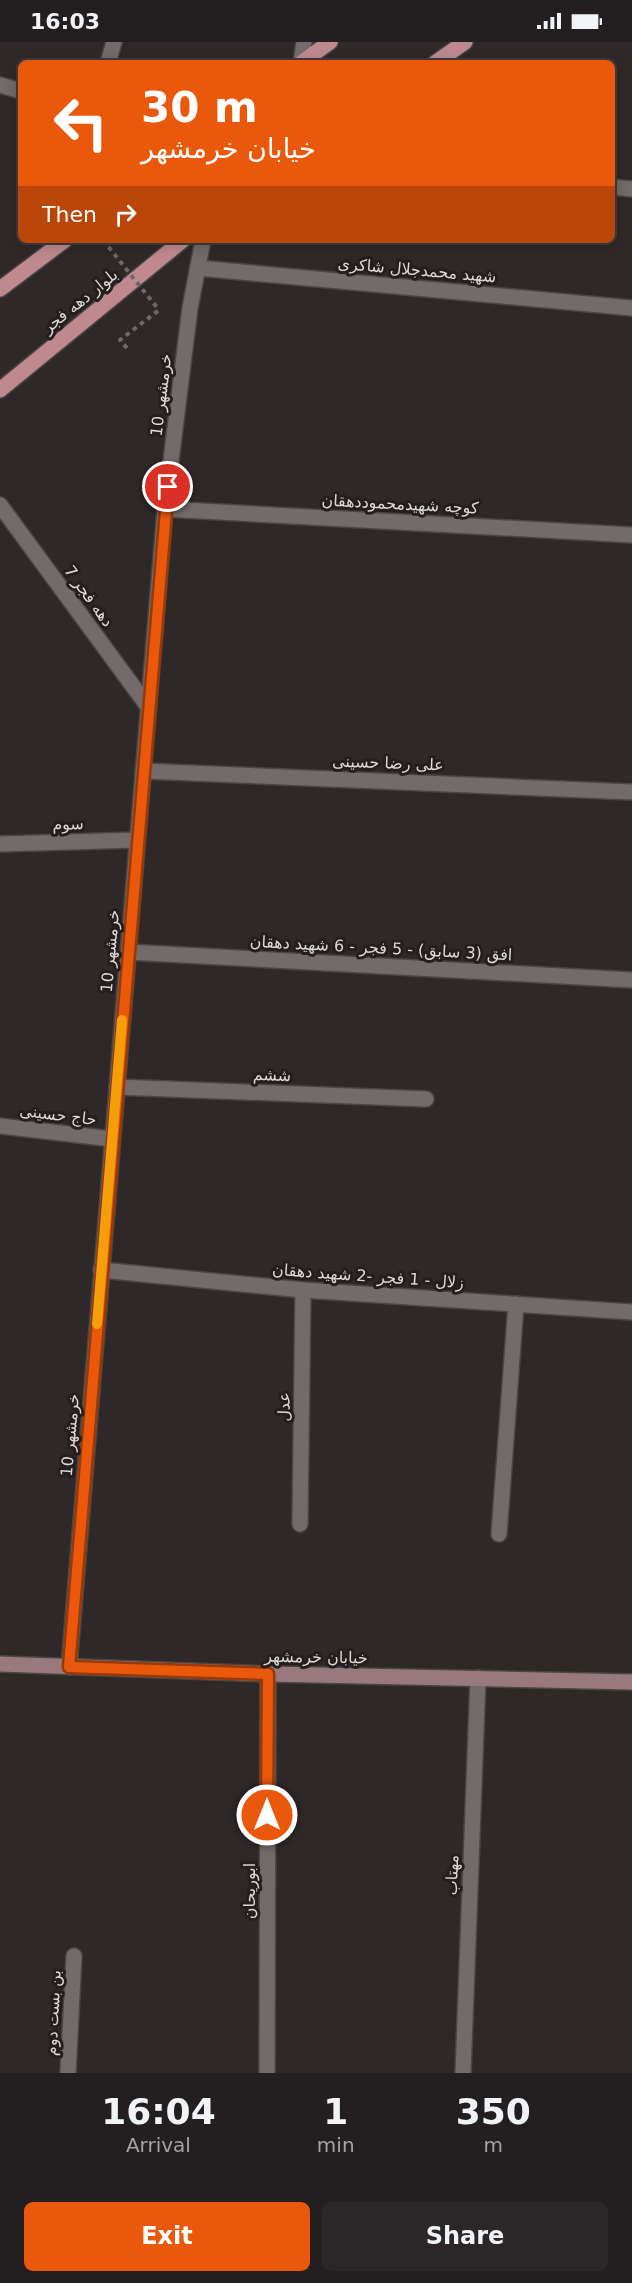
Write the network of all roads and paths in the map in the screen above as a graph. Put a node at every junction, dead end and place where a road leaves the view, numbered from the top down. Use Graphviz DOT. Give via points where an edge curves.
graph roads {
  1 [pos="114,42"];
  2 [pos="304,42"];
  3 [pos="330,42"];
  4 [pos="465,42"];
  5 [pos="109,60"];
  6 [pos="301,60"];
  7 [pos="305,60"];
  8 [pos="439,60"];
  9 [pos="0,85"];
  10 [pos="18,90"];
  11 [pos="615,188"];
  12 [pos="632,189"];
  13 [pos="61,243"];
  14 [pos="105,243"];
  15 [pos="179,243"];
  16 [pos="202,243"];
  17 [pos="198,268"];
  18 [pos="0,289"];
  19 [pos="632,308"];
  20 [pos="127,348"];
  21 [pos="0,390"];
  22 [pos="0,505"];
  23 [pos="165,509"];
  24 [pos="632,535"];
  25 [pos="148,708"];
  26 [pos="143,771"];
  27 [pos="632,792"];
  28 [pos="137,840"];
  29 [pos="0,844"];
  30 [pos="128,952"];
  31 [pos="632,980"];
  32 [pos="117,1087"];
  33 [pos="426,1099"];
  34 [pos="0,1126"];
  35 [pos="112,1140"];
  36 [pos="101,1270"];
  37 [pos="303,1290"];
  38 [pos="516,1304"];
  39 [pos="632,1312"];
  40 [pos="300,1524"];
  41 [pos="499,1534"];
  42 [pos="0,1664"];
  43 [pos="69,1667"];
  44 [pos="268,1674"];
  45 [pos="478,1678"];
  46 [pos="632,1682"];
  47 [pos="74,1956"];
  48 [pos="68,2073"];
  49 [pos="267,2073"];
  50 [pos="463,2073"];
  1 -- 5 [label="street"];
  2 -- 6 [label="street"];
  3 -- 7 [label="main road"];
  4 -- 8 [label="main road"];
  9 -- 10 [label="street"];
  11 -- 12 [label="street"];
  13 -- 18 [label="main road"];
  14 -- 20 [label="path, bridge" via="159,310 120,340"];
  15 -- 21 [label="main road, بلوار دهه فجر"];
  16 -- 17 [label="street, خرمشهر 10"];
  17 -- 19 [label="street, شهید محمدجلال شاکری"];
  17 -- 23 [label="street, خرمشهر 10"];
  22 -- 25 [label="street, دهه فجر 7"];
  23 -- 24 [label="street, کوچه شهیدمحموددهقان"];
  23 -- 25 [label="street, خرمشهر 10"];
  25 -- 26 [label="street, خرمشهر 10"];
  26 -- 27 [label="street, علی رضا حسینی"];
  26 -- 28 [label="street, خرمشهر 10"];
  28 -- 29 [label="street, سوم"];
  28 -- 30 [label="street, خرمشهر 10"];
  30 -- 31 [label="street, افق (3 سابق) - 5 فجر - 6 شهید دهقان"];
  30 -- 32 [label="street, خرمشهر 10"];
  32 -- 33 [label="street, ششم"];
  32 -- 35 [label="street, خرمشهر 10"];
  34 -- 35 [label="street, حاج حسینی"];
  35 -- 36 [label="street, خرمشهر 10"];
  36 -- 37 [label="street, زلال - 1 فجر -2 شهید دهقان"];
  36 -- 43 [label="street, خرمشهر 10"];
  37 -- 38 [label="street, زلال - 1 فجر -2 شهید دهقان"];
  37 -- 40 [label="street, عدل"];
  38 -- 39 [label="street, زلال - 1 فجر -2 شهید دهقان"];
  38 -- 41 [label="street"];
  42 -- 43 [label="main road, خیابان خرمشهر"];
  43 -- 44 [label="main road, خیابان خرمشهر"];
  44 -- 45 [label="main road, خیابان خرمشهر"];
  44 -- 49 [label="street, ابوریحان"];
  45 -- 46 [label="main road, خیابان خرمشهر"];
  45 -- 50 [label="street, مهتاب"];
  47 -- 48 [label="street, بن بست دوم"];
}
